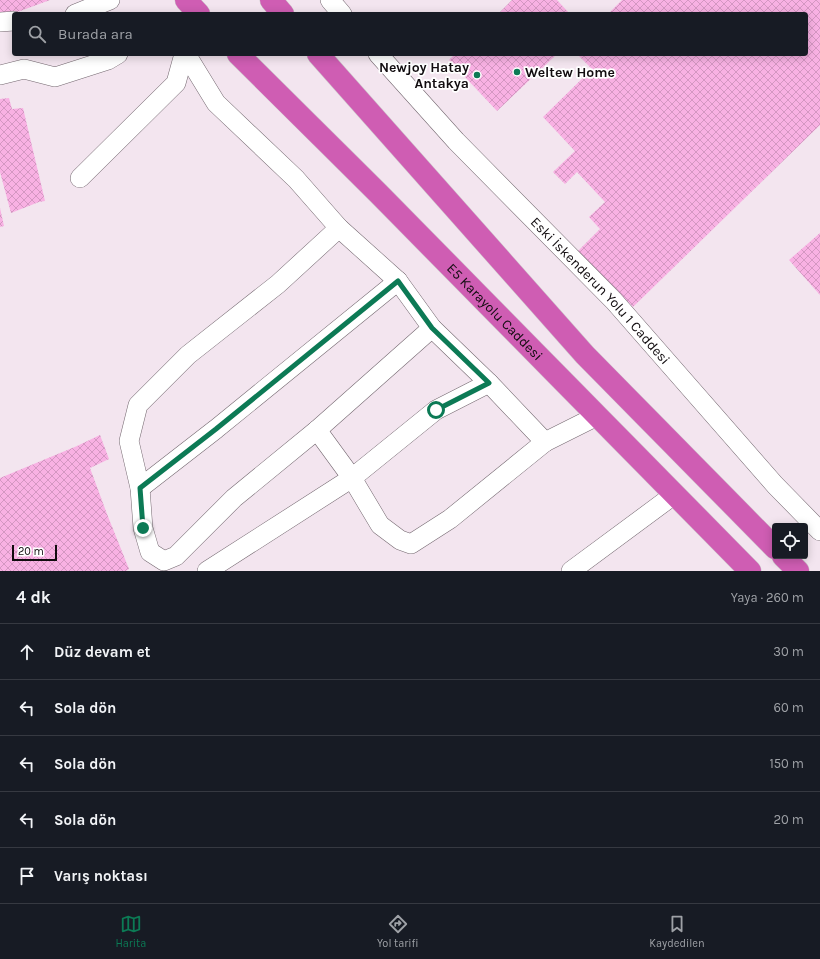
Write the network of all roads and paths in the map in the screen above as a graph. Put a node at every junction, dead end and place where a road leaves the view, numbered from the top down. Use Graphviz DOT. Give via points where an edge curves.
graph roads {
  1 [pos="110,0"];
  2 [pos="186,0"];
  3 [pos="271,0"];
  4 [pos="330,0"];
  5 [pos="80,12"];
  6 [pos="197,12"];
  7 [pos="281,12"];
  8 [pos="340,12"];
  9 [pos="12,20"];
  10 [pos="0,22"];
  11 [pos="115,56"];
  12 [pos="184,56"];
  13 [pos="186,56"];
  14 [pos="240,56"];
  15 [pos="320,56"];
  16 [pos="380,56"];
  17 [pos="0,75"];
  18 [pos="80,178"];
  19 [pos="339,228"];
  20 [pos="398,281"];
  21 [pos="432,328"];
  22 [pos="489,383"];
  23 [pos="597,416"];
  24 [pos="317,430"];
  25 [pos="545,442"];
  26 [pos="352,478"];
  27 [pos="140,488"];
  28 [pos="674,494"];
  29 [pos="820,531"];
  30 [pos="772,545"];
  31 [pos="786,559"];
  32 [pos="744,569"];
  33 [pos="207,571"];
  34 [pos="571,571"];
  35 [pos="798,571"];
  1 -- 5 [label="street"];
  2 -- 6 [label="highway"];
  3 -- 7 [label="highway"];
  4 -- 8 [label="street"];
  9 -- 10 [label="street"];
  11 -- 17 [label="street" via="55,77 24,69"];
  12 -- 18 [label="street" via="176,84"];
  13 -- 19 [label="street" via="216,103 296,179"];
  14 -- 23 [label="highway, E5 Karayolu Caddesi"];
  15 -- 30 [label="highway" via="586,355"];
  16 -- 29 [label="street, Eski İskenderun Yolu 1 Caddesi" via="456,141 614,301 775,485"];
  19 -- 20 [label="street"];
  19 -- 27 [label="street" via="278,284 188,355 138,405 129,441"];
  20 -- 21 [label="street"];
  20 -- 27 [label="street"];
  21 -- 22 [label="street"];
  21 -- 24 [label="street"];
  22 -- 25 [label="street"];
  22 -- 26 [label="street" via="436,410"];
  23 -- 25 [label="street"];
  23 -- 28 [label="highway, E5 Karayolu Caddesi"];
  24 -- 26 [label="street"];
  24 -- 27 [label="street" via="234,498 176,556 164,562 150,552 148,546 143,528"];
  25 -- 26 [label="street" via="450,520 411,544 400,540 380,525"];
  26 -- 33 [label="street"];
  28 -- 32 [label="highway, E5 Karayolu Caddesi"];
  28 -- 34 [label="street"];
  31 -- 35 [label="highway"];
}
